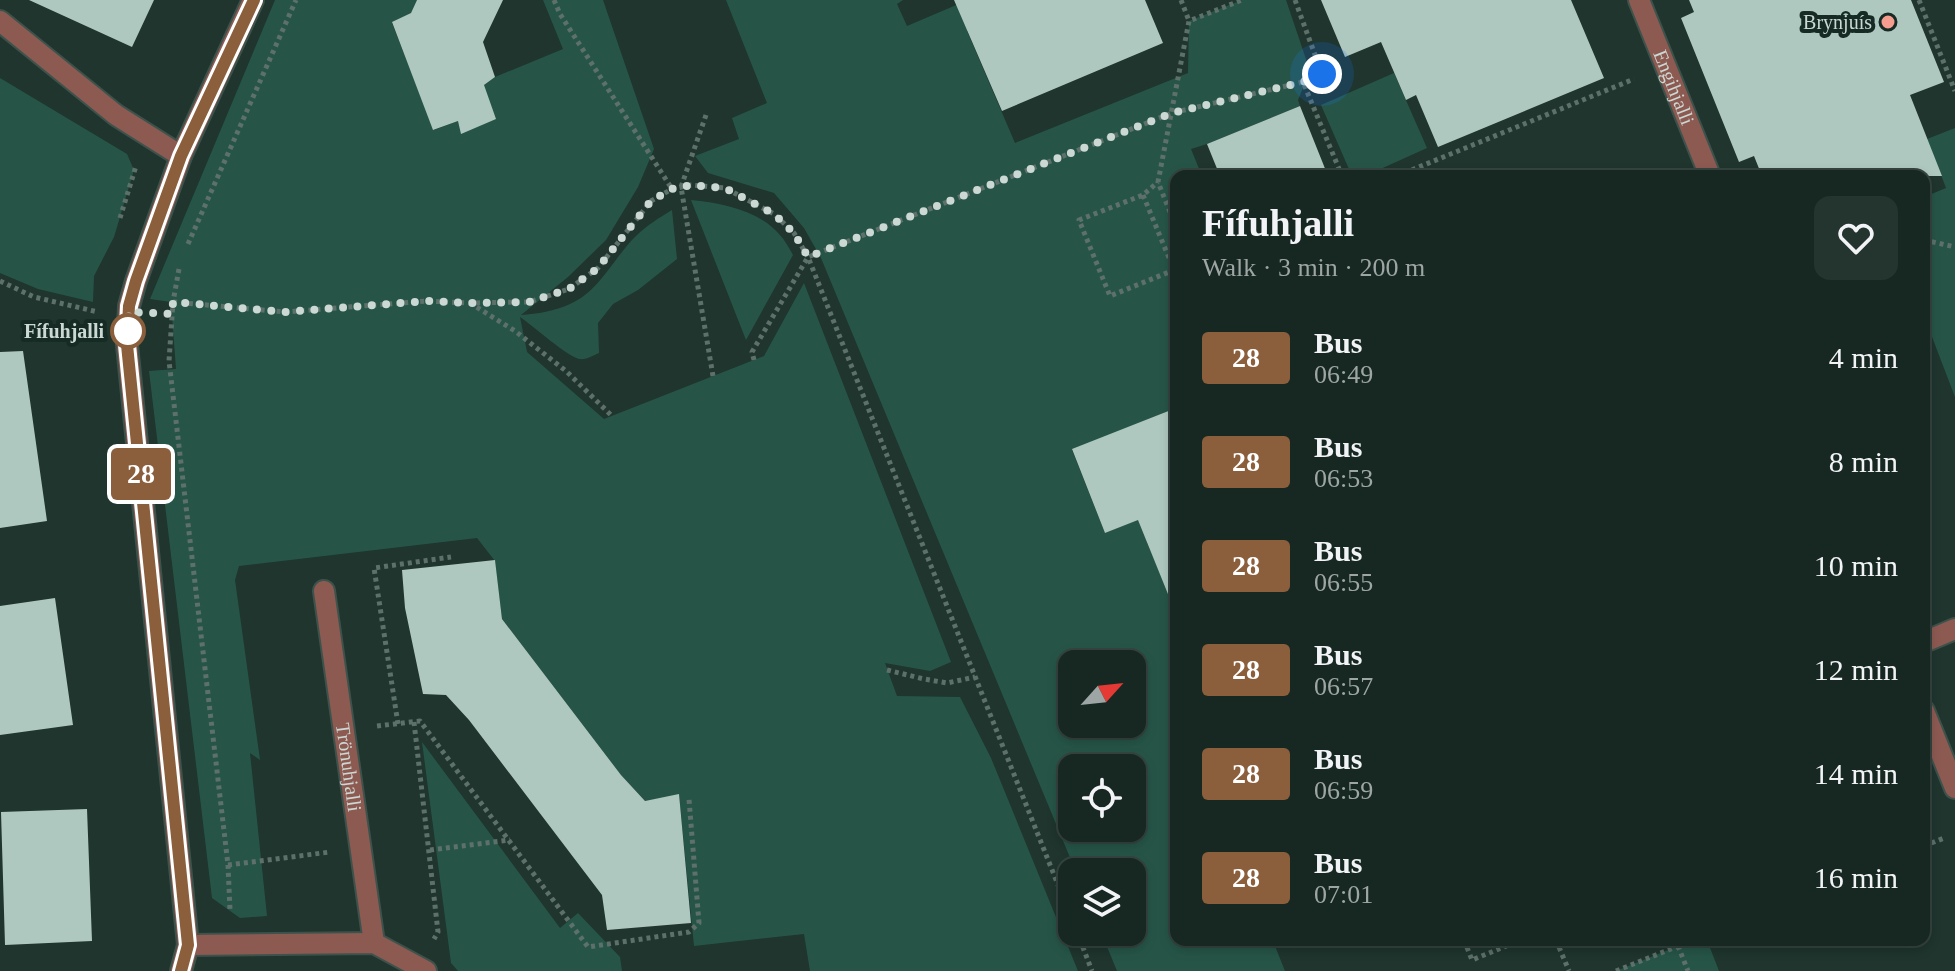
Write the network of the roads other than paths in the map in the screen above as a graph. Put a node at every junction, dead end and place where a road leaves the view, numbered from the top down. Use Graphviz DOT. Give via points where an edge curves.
graph roads {
  1 [pos="253,0"];
  2 [pos="1639,0"];
  3 [pos="0,21"];
  4 [pos="181,156"];
  5 [pos="1708,170"];
  6 [pos="324,591"];
  7 [pos="1955,629"];
  8 [pos="1930,639"];
  9 [pos="1930,726"];
  10 [pos="1955,788"];
  11 [pos="374,943"];
  12 [pos="188,945"];
  13 [pos="423,969"];
  14 [pos="181,971"];
  1 -- 4 [label="street"];
  2 -- 5 [label="street, Engihjalli"];
  3 -- 4 [label="street" via="116,115"];
  4 -- 12 [label="street" via="136,281 127,345"];
  6 -- 11 [label="street, Trönuhjalli"];
  7 -- 8 [label="street"];
  9 -- 10 [label="street"];
  11 -- 12 [label="street"];
  11 -- 13 [label="street"];
  12 -- 14 [label="street"];
}
